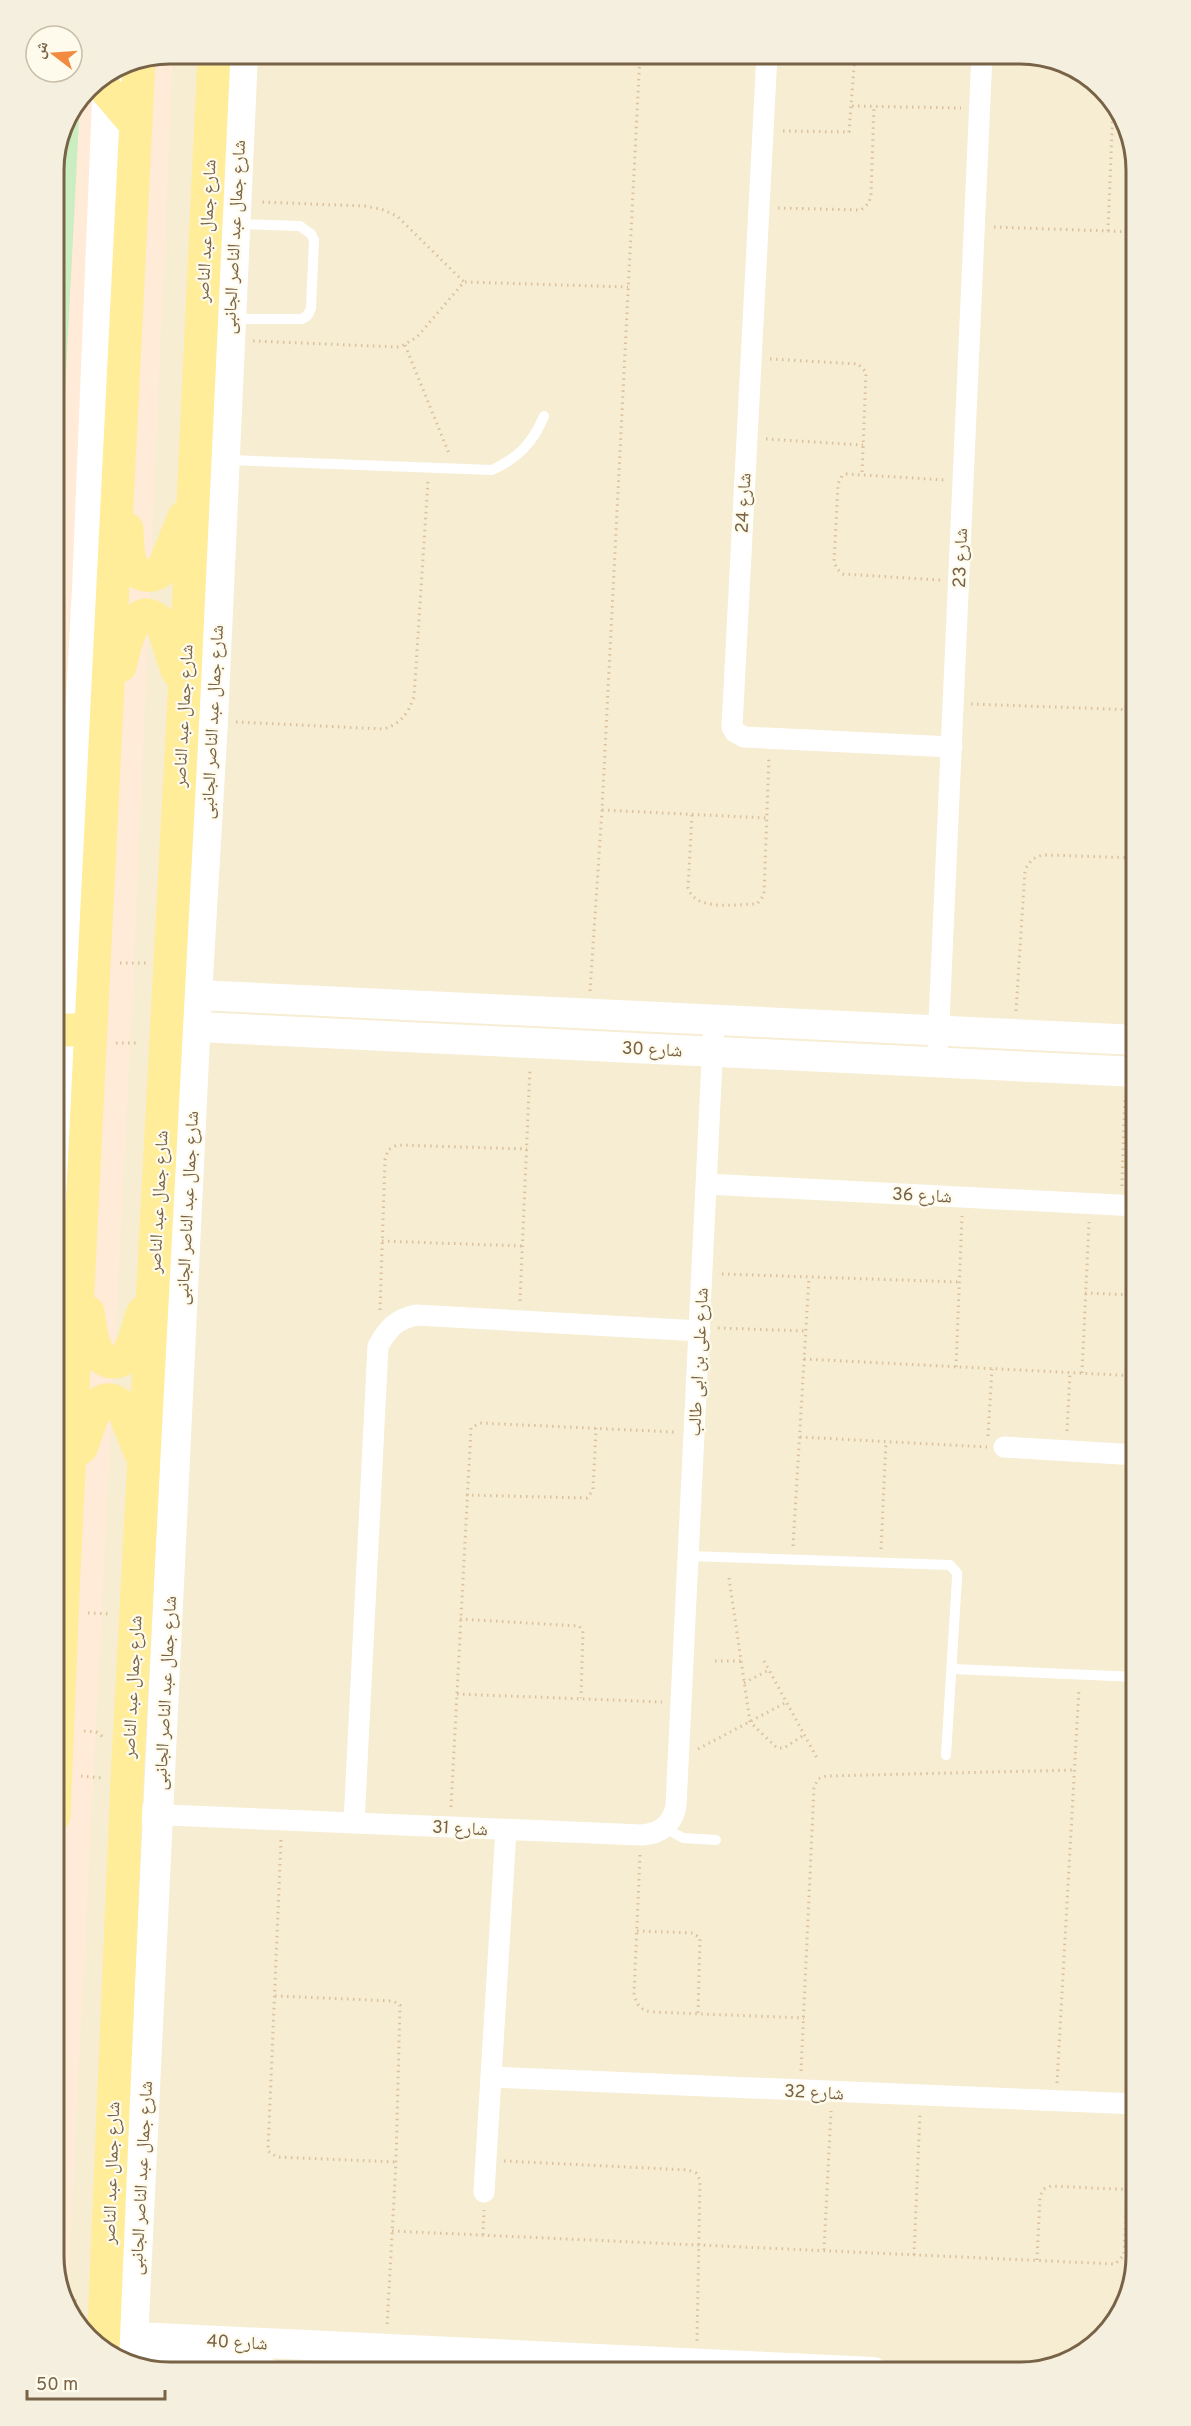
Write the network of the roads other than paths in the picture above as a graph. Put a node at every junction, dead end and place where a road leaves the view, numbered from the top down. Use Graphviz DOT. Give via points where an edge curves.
graph roads {
  1 [pos="214,64"];
  2 [pos="243,64"];
  3 [pos="766,65"];
  4 [pos="982,65"];
  5 [pos="139,70"];
  6 [pos="109,84"];
  7 [pos="108,85"];
  8 [pos="136,125"];
  9 [pos="236,212"];
  10 [pos="230,330"];
  11 [pos="544,416"];
  12 [pos="224,460"];
  13 [pos="119,468"];
  14 [pos="194,493"];
  15 [pos="184,696"];
  16 [pos="106,712"];
  17 [pos="952,747"];
  18 [pos="178,1008"];
  19 [pos="714,1020"];
  20 [pos="939,1030"];
  21 [pos="81,1034"];
  22 [pos="1126,1039"];
  23 [pos="713,1052"];
  24 [pos="938,1063"];
  25 [pos="1126,1072"];
  26 [pos="65,1130"];
  27 [pos="707,1184"];
  28 [pos="1126,1206"];
  29 [pos="80,1269"];
  30 [pos="154,1283"];
  31 [pos="700,1329"];
  32 [pos="996,1447"];
  33 [pos="1126,1454"];
  34 [pos="144,1462"];
  35 [pos="69,1488"];
  36 [pos="64,1532"];
  37 [pos="689,1556"];
  38 [pos="952,1669"];
  39 [pos="1126,1676"];
  40 [pos="946,1755"];
  41 [pos="126,1813"];
  42 [pos="159,1814"];
  43 [pos="354,1823"];
  44 [pos="665,1828"];
  45 [pos="506,1830"];
  46 [pos="716,1840"];
  47 [pos="491,2077"];
  48 [pos="1126,2104"];
  49 [pos="484,2192"];
  50 [pos="118,2346"];
  51 [pos="646,2362"];
  1 -- 14 [label="main road, شارع جمال عبد الناصر"];
  2 -- 9 [label="main road, شارع جمال عبد الناصر الجانبى"];
  3 -- 17 [label="street, شارع 24" via="731,722 739,735"];
  4 -- 17 [label="street, شارع 23"];
  5 -- 8 [label="main road"];
  6 -- 8 [label="main road"];
  7 -- 21 [label="main road" via="87,589"];
  8 -- 13 [label="main road"];
  9 -- 10 [label="main road, شارع جمال عبد الناصر الجانبى"];
  9 -- 10 [label="lane" via="300,226 311,234 311,308 302,320"];
  10 -- 12 [label="main road, شارع جمال عبد الناصر الجانبى"];
  11 -- 12 [label="lane" via="524,450 492,470"];
  12 -- 18 [label="main road, شارع جمال عبد الناصر الجانبى" via="213,721"];
  13 -- 14 [label="main road" via="131,566 143,575 158,574 163,569"];
  13 -- 16 [label="main road"];
  14 -- 15 [label="main road, شارع جمال عبد الناصر"];
  15 -- 16 [label="main road" via="162,624 157,618 142,616 131,627"];
  15 -- 18 [label="main road, شارع جمال عبد الناصر"];
  16 -- 21 [label="main road" via="94,963"];
  17 -- 20 [label="street, شارع 23"];
  18 -- 19 [label="main road, شارع 30" via="588,1014"];
  18 -- 23 [label="main road, شارع 30" via="531,1043"];
  18 -- 30 [label="main road, شارع جمال عبد الناصر"];
  18 -- 42 [label="main road, شارع جمال عبد الناصر الجانبى"];
  19 -- 20 [label="main road, شارع 30"];
  19 -- 23 [label="street, شارع على بن ابى طالب"];
  20 -- 22 [label="main road, شارع 30"];
  20 -- 24 [label="street, شارع 23"];
  21 -- 26 [label="main road"];
  21 -- 29 [label="main road"];
  23 -- 24 [label="main road, شارع 30"];
  23 -- 27 [label="street, شارع على بن ابى طالب"];
  24 -- 25 [label="main road, شارع 30"];
  27 -- 28 [label="street, شارع 36"];
  27 -- 31 [label="street, شارع على بن ابى طالب"];
  29 -- 30 [label="main road" via="96,1350 109,1362 128,1353"];
  29 -- 35 [label="main road"];
  30 -- 34 [label="main road, شارع جمال عبد الناصر"];
  31 -- 37 [label="street, شارع على بن ابى طالب"];
  31 -- 43 [label="street" via="417,1315 393,1324 378,1346"];
  32 -- 33 [label="street"];
  34 -- 35 [label="main road" via="122,1407 114,1400 104,1400 93,1410"];
  34 -- 41 [label="main road, شارع جمال عبد الناصر"];
  35 -- 36 [label="main road"];
  37 -- 38 [label="lane" via="946,1563 957,1578"];
  37 -- 44 [label="street, شارع على بن ابى طالب" via="676,1806"];
  38 -- 39 [label="lane"];
  38 -- 40 [label="lane"];
  41 -- 42 [label="street, شارع 31"];
  41 -- 50 [label="main road, شارع جمال عبد الناصر"];
  42 -- 43 [label="street, شارع 31"];
  42 -- 50 [label="main road, شارع جمال عبد الناصر الجانبى"];
  43 -- 45 [label="street, شارع 31"];
  44 -- 45 [label="street, شارع 31" via="641,1835"];
  44 -- 46 [label="lane" via="683,1838"];
  45 -- 47 [label="street"];
  47 -- 48 [label="street, شارع 32"];
  47 -- 49 [label="street"];
  50 -- 51 [label="main road, شارع 40" via="386,2349"];
}
